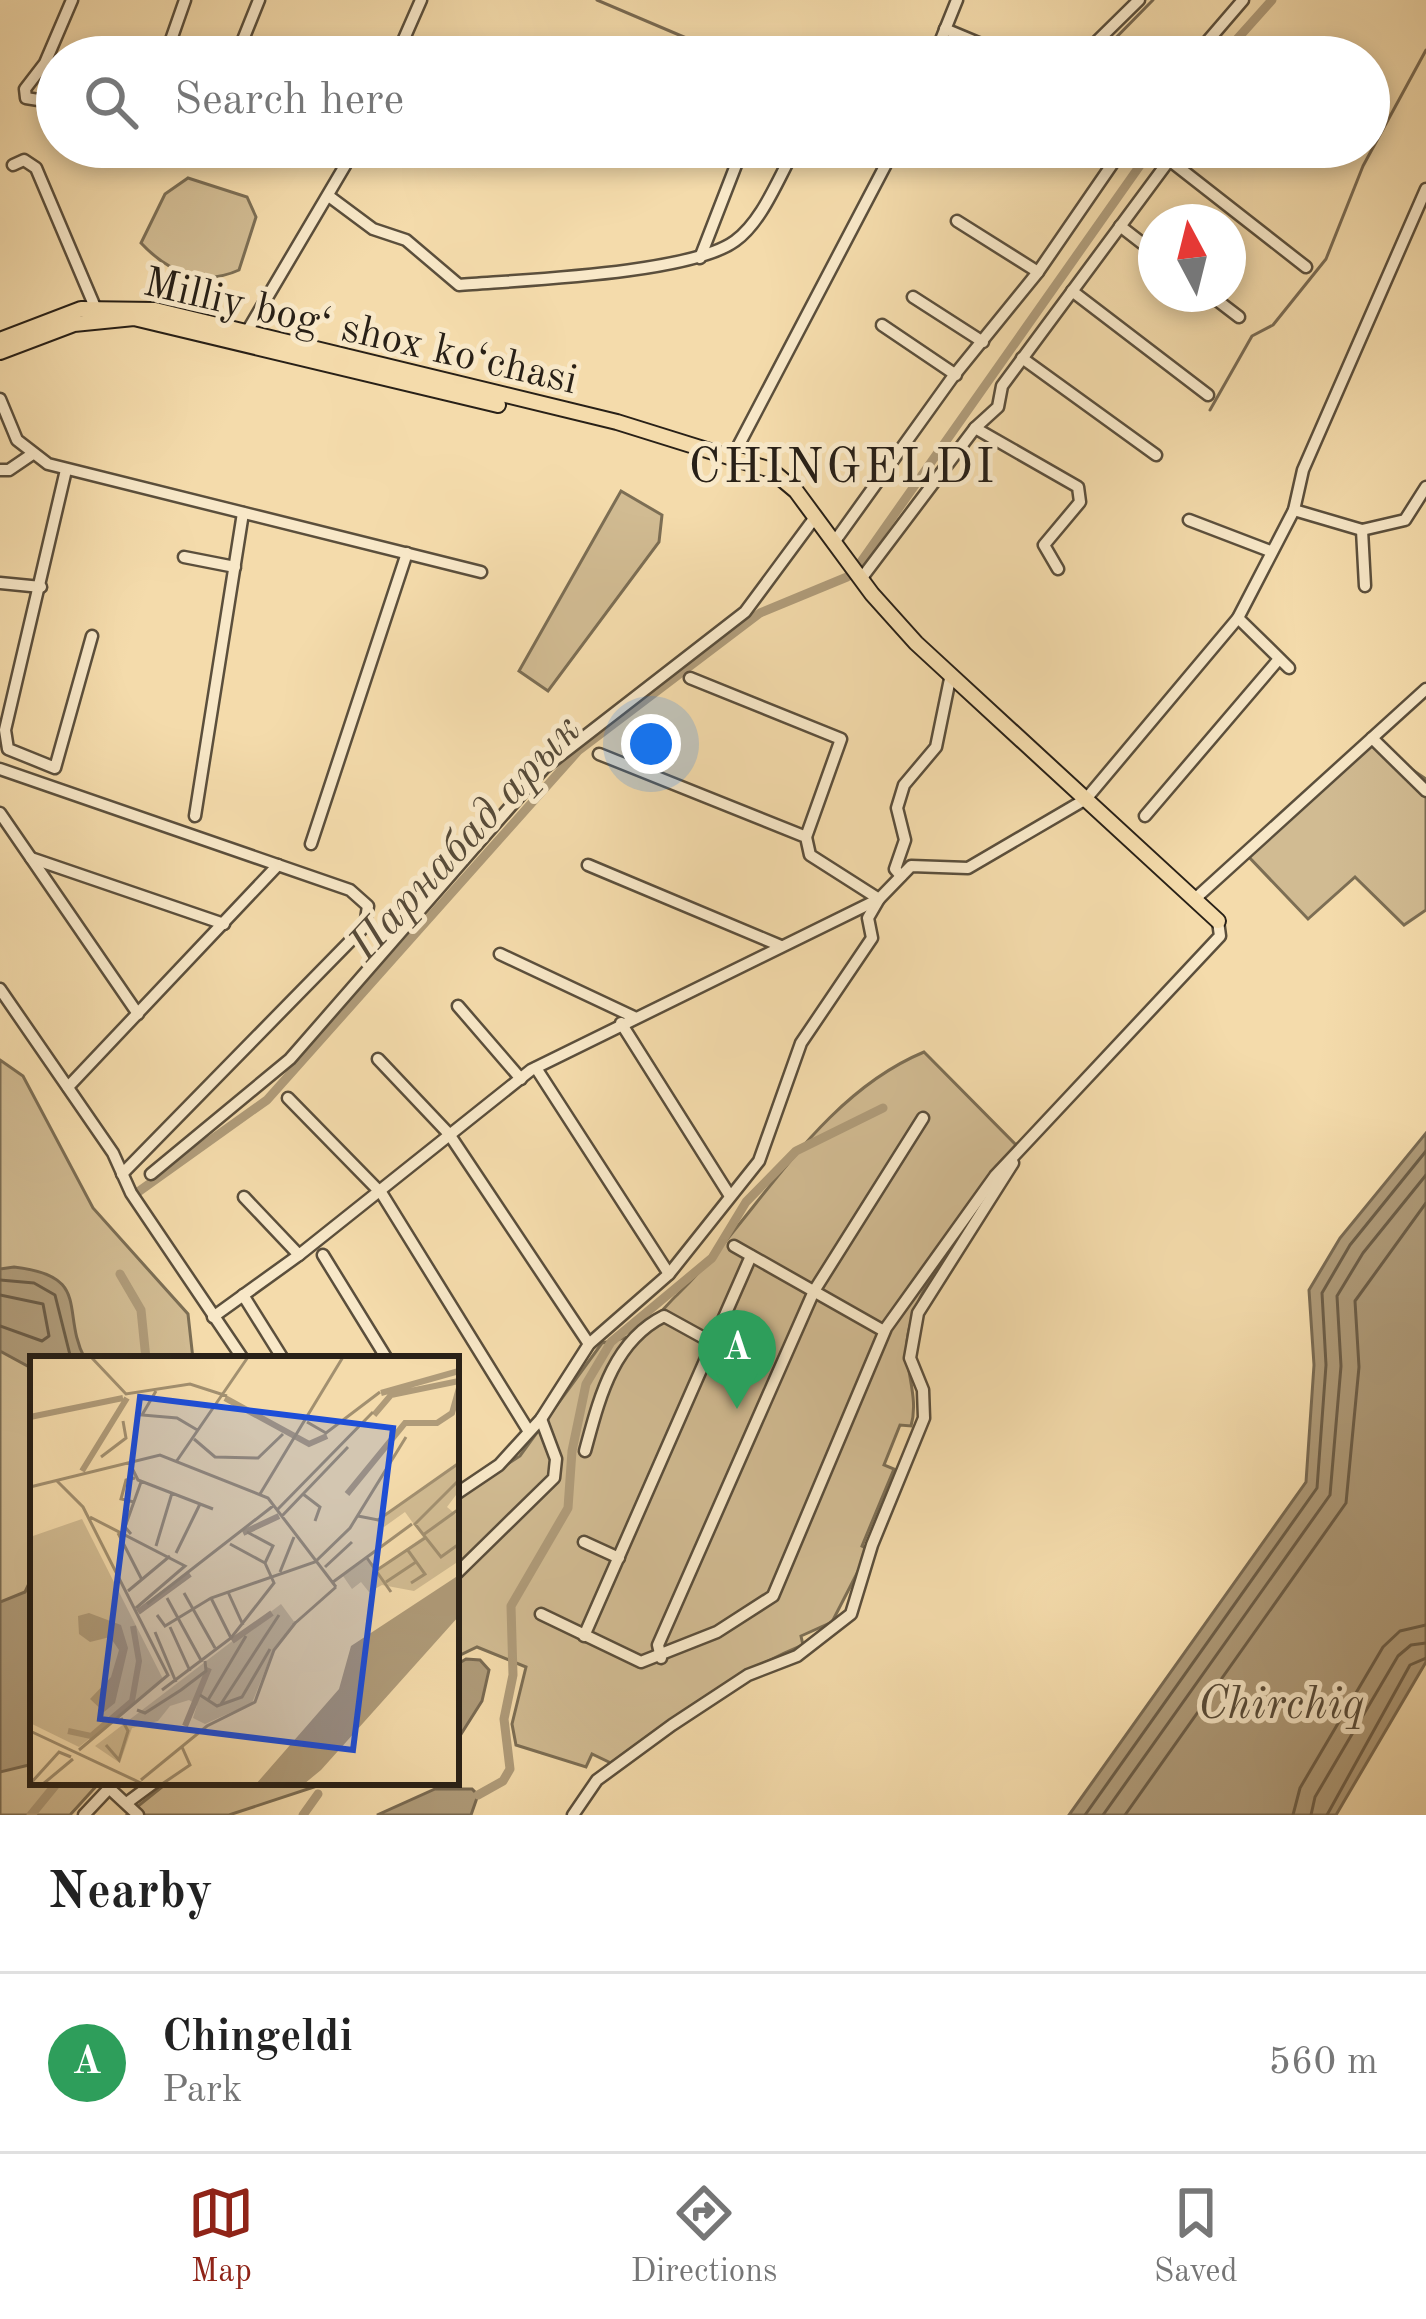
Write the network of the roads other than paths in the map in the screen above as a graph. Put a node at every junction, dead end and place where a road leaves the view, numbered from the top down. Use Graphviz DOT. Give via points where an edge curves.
graph roads {
  1 [pos="72,0"];
  2 [pos="185,0"];
  3 [pos="259,0"];
  4 [pos="421,0"];
  5 [pos="957,0"];
  6 [pos="1139,0"];
  7 [pos="1243,0"];
  8 [pos="945,29"];
  9 [pos="57,36"];
  10 [pos="172,36"];
  11 [pos="244,36"];
  12 [pos="405,36"];
  13 [pos="942,36"];
  14 [pos="962,36"];
  15 [pos="1102,36"];
  16 [pos="1212,36"];
  17 [pos="36,75"];
  18 [pos="36,100"];
  19 [pos="13,165"];
  20 [pos="36,167"];
  21 [pos="36,168"];
  22 [pos="344,168"];
  23 [pos="735,168"];
  24 [pos="783,168"];
  25 [pos="884,168"];
  26 [pos="1110,168"];
  27 [pos="1162,168"];
  28 [pos="1179,168"];
  29 [pos="1426,189"];
  30 [pos="330,197"];
  31 [pos="957,221"];
  32 [pos="1120,226"];
  33 [pos="1138,240"];
  34 [pos="700,258"];
  35 [pos="1306,268"];
  36 [pos="1038,272"];
  37 [pos="1072,291"];
  38 [pos="913,298"];
  39 [pos="95,307"];
  40 [pos="1232,312"];
  41 [pos="1239,317"];
  42 [pos="882,325"];
  43 [pos="244,339"];
  44 [pos="0,340"];
  45 [pos="983,342"];
  46 [pos="0,352"];
  47 [pos="1022,358"];
  48 [pos="956,375"];
  49 [pos="1208,395"];
  50 [pos="0,399"];
  51 [pos="975,428"];
  52 [pos="32,455"];
  53 [pos="1156,455"];
  54 [pos="739,458"];
  55 [pos="0,470"];
  56 [pos="66,470"];
  57 [pos="1426,487"];
  58 [pos="1294,510"];
  59 [pos="243,513"];
  60 [pos="816,516"];
  61 [pos="1189,520"];
  62 [pos="1363,530"];
  63 [pos="835,541"];
  64 [pos="1270,550"];
  65 [pos="407,553"];
  66 [pos="184,557"];
  67 [pos="235,567"];
  68 [pos="1058,569"];
  69 [pos="481,572"];
  70 [pos="856,572"];
  71 [pos="0,583"];
  72 [pos="1365,586"];
  73 [pos="41,587"];
  74 [pos="1238,618"];
  75 [pos="92,636"];
  76 [pos="951,674"];
  77 [pos="690,679"];
  78 [pos="1426,689"];
  79 [pos="1372,738"];
  80 [pos="599,754"];
  81 [pos="0,769"];
  82 [pos="1426,791"];
  83 [pos="1086,799"];
  84 [pos="0,813"];
  85 [pos="195,816"];
  86 [pos="1145,816"];
  87 [pos="806,838"];
  88 [pos="311,844"];
  89 [pos="31,858"];
  90 [pos="278,865"];
  91 [pos="588,865"];
  92 [pos="901,876"];
  93 [pos="1196,897"];
  94 [pos="879,899"];
  95 [pos="1218,921"];
  96 [pos="224,924"];
  97 [pos="782,946"];
  98 [pos="500,954"];
  99 [pos="0,989"];
  100 [pos="458,1006"];
  101 [pos="138,1014"];
  102 [pos="634,1016"];
  103 [pos="622,1023"];
  104 [pos="378,1059"];
  105 [pos="536,1068"];
  106 [pos="520,1079"];
  107 [pos="68,1087"];
  108 [pos="287,1098"];
  109 [pos="923,1118"];
  110 [pos="449,1134"];
  111 [pos="1023,1144"];
  112 [pos="122,1174"];
  113 [pos="151,1174"];
  114 [pos="382,1194"];
  115 [pos="730,1196"];
  116 [pos="244,1197"];
  117 [pos="734,1246"];
  118 [pos="299,1255"];
  119 [pos="323,1256"];
  120 [pos="752,1256"];
  121 [pos="669,1274"];
  122 [pos="814,1291"];
  123 [pos="243,1295"];
  124 [pos="213,1317"];
  125 [pos="884,1331"];
  126 [pos="713,1343"];
  127 [pos="589,1344"];
  128 [pos="241,1356"];
  129 [pos="281,1356"];
  130 [pos="385,1356"];
  131 [pos="541,1418"];
  132 [pos="528,1430"];
  133 [pos="585,1451"];
  134 [pos="460,1490"];
  135 [pos="584,1542"];
  136 [pos="619,1558"];
  137 [pos="459,1571"];
  138 [pos="541,1614"];
  139 [pos="584,1636"];
  140 [pos="661,1658"];
  141 [pos="112,1785"];
  142 [pos="151,1785"];
  143 [pos="128,1802"];
  144 [pos="84,1815"];
  145 [pos="138,1815"];
  146 [pos="573,1815"];
  1 -- 9 [label="street"];
  2 -- 10 [label="street"];
  3 -- 11 [label="street"];
  4 -- 12 [label="street"];
  5 -- 8 [label="street"];
  6 -- 15 [label="street"];
  7 -- 16 [label="street"];
  8 -- 13 [label="street"];
  8 -- 14 [label="street"];
  17 -- 18 [label="street" via="25,89"];
  19 -- 20 [label="street"];
  21 -- 39 [label="street"];
  22 -- 30 [label="street"];
  23 -- 34 [label="street"];
  24 -- 34 [label="street" via="740,237"];
  25 -- 54 [label="street"];
  26 -- 36 [label="street"];
  27 -- 32 [label="street"];
  28 -- 35 [label="street"];
  29 -- 58 [label="street" via="1303,470"];
  30 -- 34 [label="street" via="373,230 406,240 458,284"];
  30 -- 43 [label="street"];
  31 -- 36 [label="street"];
  32 -- 33 [label="street"];
  32 -- 37 [label="street"];
  36 -- 45 [label="street"];
  37 -- 47 [label="street"];
  37 -- 49 [label="street"];
  38 -- 45 [label="street"];
  39 -- 43 [label="main road, Milliy bog‘ shox ko‘chasi" via="155,310"];
  39 -- 44 [label="main road, Milliy bog‘ shox ko‘chasi"];
  40 -- 41 [label="street"];
  42 -- 48 [label="street"];
  43 -- 46 [label="main road, Milliy bog‘ shox ko‘chasi" via="112,317"];
  43 -- 54 [label="main road, Milliy bog‘ shox ko‘chasi" via="617,422"];
  45 -- 48 [label="street"];
  47 -- 51 [label="street" via="998,407"];
  47 -- 53 [label="street"];
  48 -- 63 [label="street"];
  50 -- 52 [label="street"];
  51 -- 68 [label="street" via="1078,487 1080,502 1044,545"];
  51 -- 70 [label="street"];
  52 -- 55 [label="street"];
  52 -- 56 [label="street"];
  54 -- 60 [label="main road, Milliy bog‘ shox ko‘chasi" via="779,474"];
  56 -- 59 [label="street"];
  56 -- 73 [label="street"];
  57 -- 62 [label="street" via="1405,520"];
  58 -- 62 [label="street"];
  58 -- 64 [label="street"];
  59 -- 65 [label="street"];
  59 -- 67 [label="street"];
  60 -- 63 [label="main road, Milliy bog‘ shox ko‘chasi"];
  60 -- 113 [label="street" via="745,612 544,768 290,1060"];
  61 -- 64 [label="street"];
  62 -- 72 [label="street"];
  63 -- 70 [label="main road, Milliy bog‘ shox ko‘chasi"];
  64 -- 74 [label="street"];
  65 -- 69 [label="street"];
  65 -- 88 [label="street"];
  66 -- 67 [label="street"];
  67 -- 85 [label="street"];
  70 -- 76 [label="main road, Milliy bog‘ shox ko‘chasi"];
  71 -- 73 [label="street"];
  73 -- 75 [label="street" via="5,730 8,749 55,768"];
  74 -- 83 [label="street"];
  74 -- 86 [label="street" via="1284,663"];
  76 -- 83 [label="main road, Milliy bog‘ shox ko‘chasi"];
  76 -- 92 [label="street" via="936,747 904,785 897,808 905,840 895,868"];
  77 -- 87 [label="street" via="841,739"];
  78 -- 79 [label="street"];
  79 -- 82 [label="street"];
  79 -- 93 [label="street"];
  80 -- 87 [label="street"];
  81 -- 90 [label="street"];
  83 -- 92 [label="street" via="990,859 968,868 919,863"];
  83 -- 93 [label="main road, Milliy bog‘ shox ko‘chasi"];
  84 -- 89 [label="street"];
  87 -- 94 [label="street" via="810,855"];
  89 -- 96 [label="street"];
  89 -- 101 [label="street"];
  90 -- 96 [label="street"];
  90 -- 112 [label="street" via="362,898 365,926"];
  91 -- 97 [label="street"];
  92 -- 94 [label="street"];
  93 -- 95 [label="main road, Milliy bog‘ shox ko‘chasi"];
  94 -- 97 [label="street"];
  94 -- 115 [label="street" via="868,914 872,941 801,1042 759,1160"];
  95 -- 111 [label="street" via="1220,936"];
  96 -- 101 [label="street"];
  97 -- 102 [label="street"];
  98 -- 102 [label="street"];
  99 -- 107 [label="street"];
  100 -- 106 [label="street"];
  101 -- 107 [label="street"];
  102 -- 103 [label="street"];
  103 -- 105 [label="street"];
  103 -- 115 [label="street"];
  104 -- 110 [label="street"];
  105 -- 106 [label="street"];
  105 -- 121 [label="street"];
  106 -- 110 [label="street"];
  107 -- 112 [label="street"];
  108 -- 114 [label="street"];
  109 -- 122 [label="street"];
  110 -- 114 [label="street"];
  110 -- 127 [label="street"];
  111 -- 125 [label="street"];
  111 -- 146 [label="street" via="918,1312 910,1358 924,1418 850,1614 797,1656 748,1675 672,1725 597,1780"];
  112 -- 124 [label="street"];
  114 -- 118 [label="street"];
  114 -- 132 [label="street"];
  115 -- 121 [label="street"];
  116 -- 118 [label="street"];
  117 -- 120 [label="street"];
  118 -- 123 [label="street"];
  119 -- 130 [label="street"];
  120 -- 122 [label="street"];
  120 -- 126 [label="street"];
  121 -- 127 [label="street"];
  122 -- 125 [label="street"];
  122 -- 140 [label="street" via="658,1645"];
  123 -- 124 [label="street"];
  123 -- 129 [label="street"];
  124 -- 128 [label="street"];
  125 -- 140 [label="street" via="773,1595"];
  126 -- 133 [label="street" via="664,1316 627,1343 600,1394"];
  126 -- 136 [label="street"];
  127 -- 131 [label="street"];
  131 -- 132 [label="street"];
  131 -- 137 [label="street" via="554,1478"];
  132 -- 134 [label="street" via="499,1465"];
  135 -- 136 [label="street"];
  136 -- 139 [label="street"];
  138 -- 139 [label="street"];
  139 -- 140 [label="street" via="630,1660"];
  141 -- 143 [label="street"];
  141 -- 144 [label="street"];
  142 -- 143 [label="street"];
  143 -- 145 [label="street"];
}
